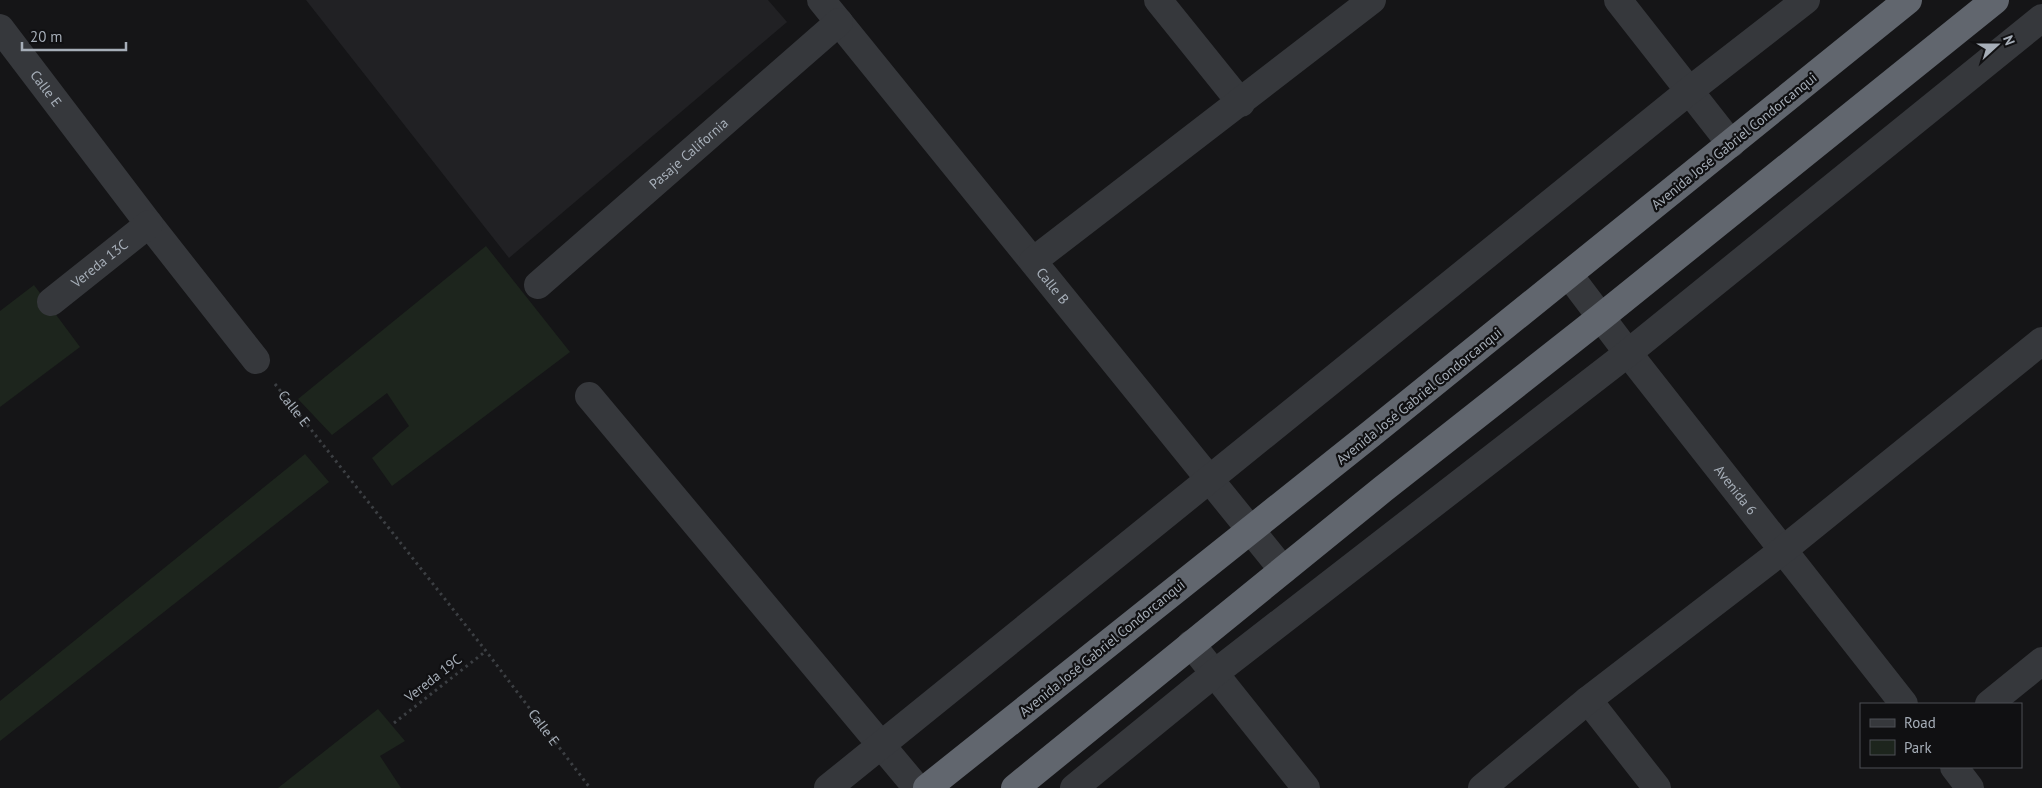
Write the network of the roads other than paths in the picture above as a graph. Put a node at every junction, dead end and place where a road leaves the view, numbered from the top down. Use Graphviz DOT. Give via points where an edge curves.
graph roads {
  1 [pos="822,0"];
  2 [pos="1158,0"];
  3 [pos="1372,0"];
  4 [pos="1618,0"];
  5 [pos="1806,0"];
  6 [pos="1908,0"];
  7 [pos="1995,0"];
  8 [pos="2042,18"];
  9 [pos="839,22"];
  10 [pos="0,28"];
  11 [pos="1689,91"];
  12 [pos="1241,103"];
  13 [pos="1731,144"];
  14 [pos="149,224"];
  15 [pos="1033,261"];
  16 [pos="1569,275"];
  17 [pos="538,285"];
  18 [pos="51,302"];
  19 [pos="1600,318"];
  20 [pos="2042,341"];
  21 [pos="1628,353"];
  22 [pos="256,360"];
  23 [pos="588,396"];
  24 [pos="1210,480"];
  25 [pos="1251,530"];
  26 [pos="1783,550"];
  27 [pos="1283,570"];
  28 [pos="1191,644"];
  29 [pos="2042,661"];
  30 [pos="1215,673"];
  31 [pos="1588,700"];
  32 [pos="1903,703"];
  33 [pos="1990,703"];
  34 [pos="881,745"];
  35 [pos="1955,768"];
  36 [pos="828,788"];
  37 [pos="917,788"];
  38 [pos="926,788"];
  39 [pos="1015,788"];
  40 [pos="1074,788"];
  41 [pos="1306,788"];
  42 [pos="1482,788"];
  43 [pos="1658,788"];
  44 [pos="1970,788"];
  1 -- 9 [label="street, Calle B"];
  2 -- 12 [label="street"];
  3 -- 12 [label="street"];
  4 -- 11 [label="street"];
  5 -- 11 [label="street"];
  6 -- 13 [label="highway, Avenida José Gabriel Condorcanqui"];
  7 -- 19 [label="highway"];
  8 -- 21 [label="street"];
  9 -- 15 [label="street, Calle B"];
  9 -- 17 [label="street, Pasaje California"];
  10 -- 14 [label="street, Calle E"];
  11 -- 13 [label="street"];
  11 -- 24 [label="street"];
  12 -- 15 [label="street"];
  13 -- 16 [label="highway, Avenida José Gabriel Condorcanqui"];
  14 -- 18 [label="street, Vereda 13C"];
  14 -- 22 [label="street, Calle E"];
  15 -- 24 [label="street, Calle B"];
  16 -- 19 [label="street, Avenida 6"];
  16 -- 25 [label="highway, Avenida José Gabriel Condorcanqui"];
  19 -- 21 [label="street, Avenida 6"];
  19 -- 27 [label="highway"];
  20 -- 26 [label="street"];
  21 -- 26 [label="street, Avenida 6"];
  21 -- 30 [label="street"];
  23 -- 34 [label="street"];
  24 -- 25 [label="street, Calle B"];
  24 -- 34 [label="street"];
  25 -- 27 [label="street, Calle B"];
  25 -- 38 [label="highway, Avenida José Gabriel Condorcanqui"];
  26 -- 31 [label="street"];
  26 -- 32 [label="street, Avenida 6"];
  27 -- 28 [label="highway"];
  28 -- 30 [label="street"];
  28 -- 39 [label="highway"];
  29 -- 33 [label="street"];
  30 -- 40 [label="street"];
  30 -- 41 [label="street"];
  31 -- 42 [label="street"];
  31 -- 43 [label="street"];
  34 -- 36 [label="street"];
  34 -- 37 [label="street"];
  35 -- 44 [label="street"];
}
